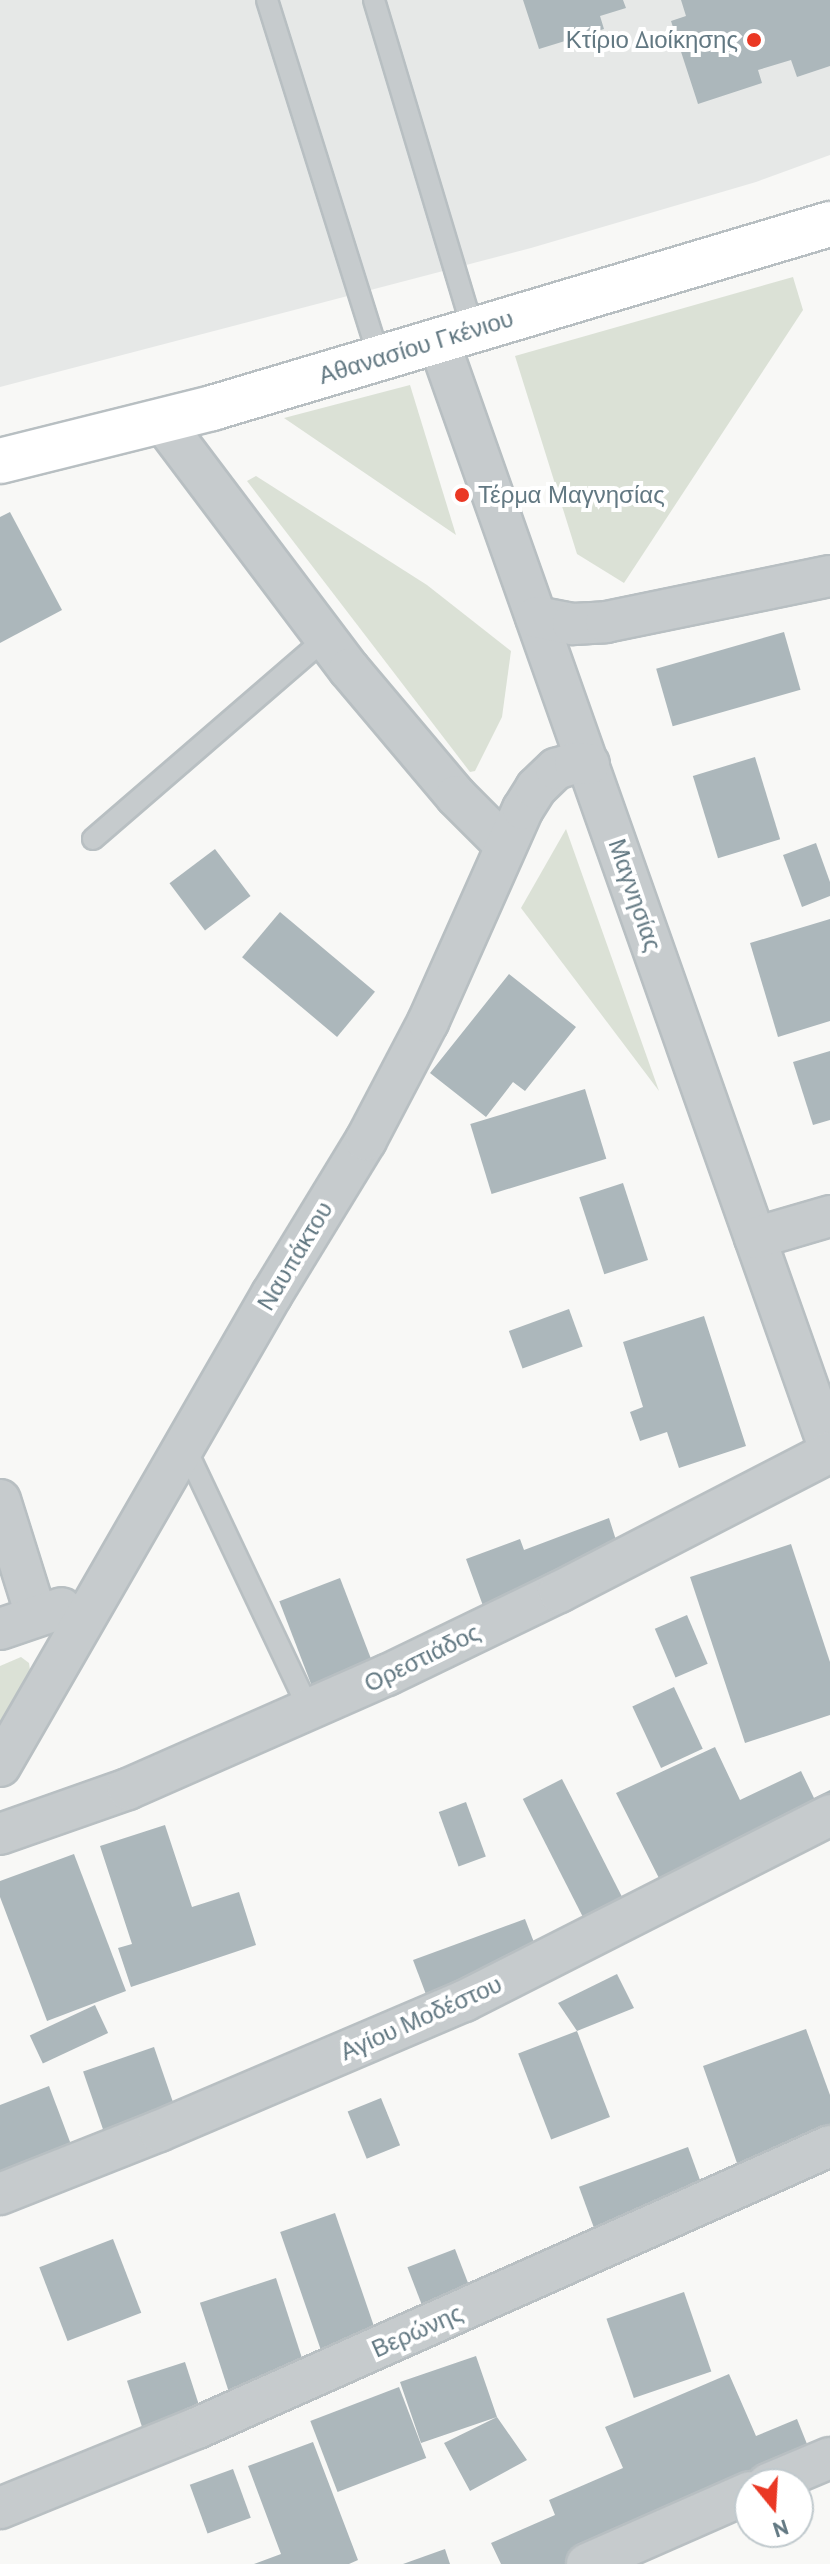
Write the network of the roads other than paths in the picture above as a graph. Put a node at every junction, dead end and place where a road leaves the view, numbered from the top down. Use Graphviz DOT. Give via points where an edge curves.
graph roads {
  1 [pos="267,0"];
  2 [pos="374,0"];
  3 [pos="830,224"];
  4 [pos="456,335"];
  5 [pos="379,358"];
  6 [pos="162,421"];
  7 [pos="0,461"];
  8 [pos="830,576"];
  9 [pos="536,617"];
  10 [pos="326,638"];
  11 [pos="589,764"];
  12 [pos="93,839"];
  13 [pos="505,845"];
  14 [pos="830,1216"];
  15 [pos="755,1238"];
  16 [pos="184,1445"];
  17 [pos="830,1451"];
  18 [pos="0,1500"];
  19 [pos="97,1599"];
  20 [pos="18,1622"];
  21 [pos="310,1711"];
  22 [pos="0,1766"];
  23 [pos="830,1815"];
  24 [pos="0,1834"];
  25 [pos="830,2146"];
  26 [pos="0,2194"];
  27 [pos="830,2458"];
  28 [pos="806,2468"];
  29 [pos="734,2499"];
  30 [pos="0,2508"];
  31 [pos="587,2564"];
  1 -- 5 [label="lane"];
  2 -- 4 [label="lane"];
  3 -- 4 [label="street, Αθανασίου Γκένιου"];
  4 -- 5 [label="street, Αθανασίου Γκένιου"];
  4 -- 9 [label="street, Μαγνησίας"];
  5 -- 6 [label="street, Αθανασίου Γκένιου"];
  6 -- 7 [label="street, Αθανασίου Γκένιου"];
  6 -- 10 [label="street"];
  8 -- 9 [label="street" via="606,622 573,624"];
  9 -- 11 [label="street, Μαγνησίας"];
  10 -- 12 [label="lane"];
  10 -- 13 [label="street" via="456,796"];
  11 -- 13 [label="street, Ναυπάκτου" via="565,764 546,777"];
  11 -- 15 [label="street, Μαγνησίας"];
  13 -- 16 [label="street, Ναυπάκτου" via="428,1022 366,1140"];
  14 -- 15 [label="street"];
  15 -- 17 [label="street, Μαγνησίας"];
  16 -- 19 [label="street, Ναυπάκτου"];
  16 -- 21 [label="lane"];
  17 -- 21 [label="street, Ορεστιάδος" via="559,1592"];
  18 -- 20 [label="street"];
  19 -- 20 [label="street"];
  19 -- 22 [label="street, Ναυπάκτου"];
  21 -- 24 [label="street, Ορεστιάδος" via="128,1789"];
  23 -- 26 [label="street, Αγίου Μοδέστου" via="464,2001"];
  25 -- 30 [label="street, Βερώνης" via="197,2428"];
  27 -- 28 [label="street"];
  29 -- 31 [label="street"];
}
